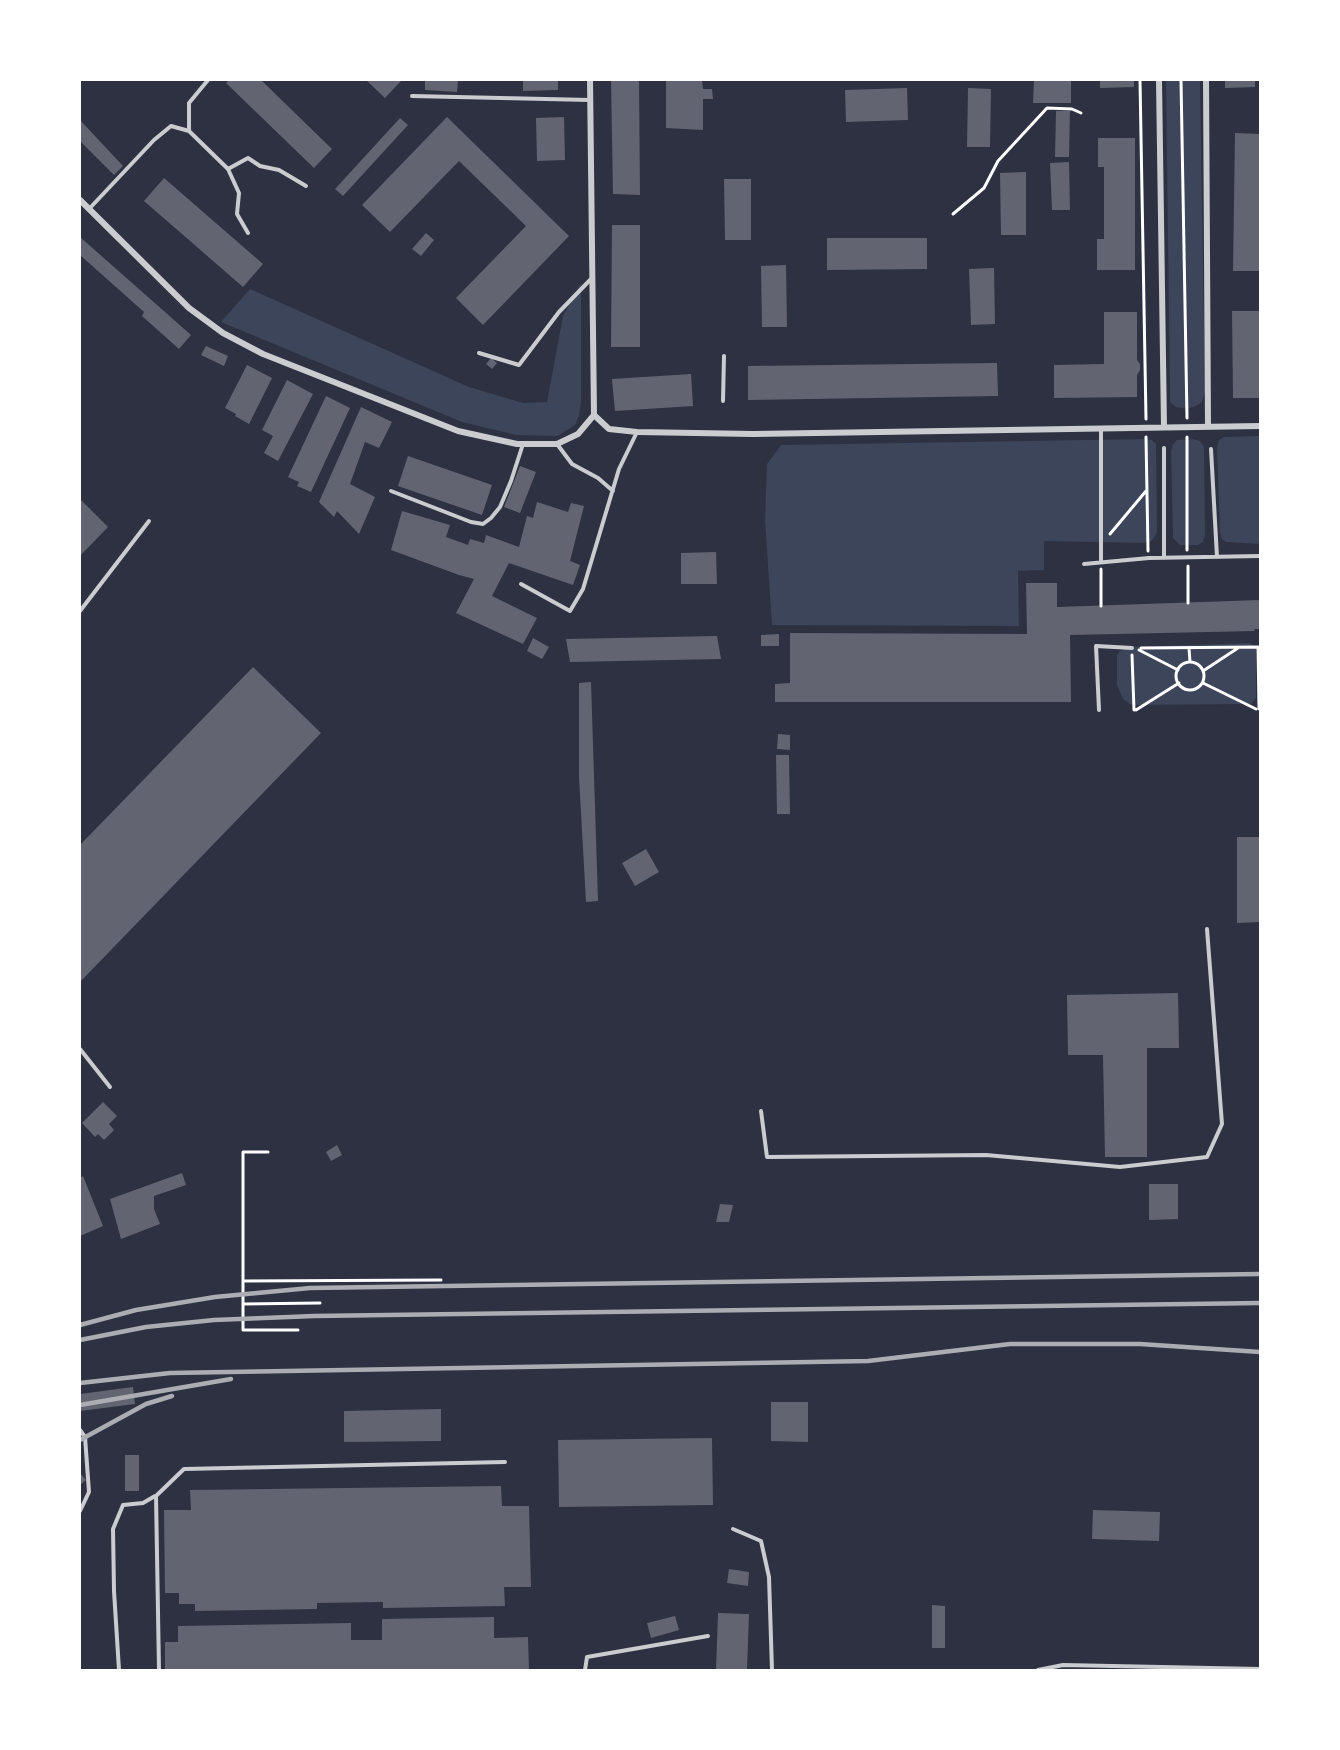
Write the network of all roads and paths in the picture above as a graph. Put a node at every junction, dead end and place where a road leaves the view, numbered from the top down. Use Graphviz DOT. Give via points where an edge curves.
graph roads {
  1 [pos="208,80"];
  2 [pos="590,80"];
  3 [pos="1140,80"];
  4 [pos="1159,80"];
  5 [pos="1181,80"];
  6 [pos="1206,80"];
  7 [pos="412,96"];
  8 [pos="590,100"];
  9 [pos="1081,113"];
  10 [pos="189,131"];
  11 [pos="228,169"];
  12 [pos="306,186"];
  13 [pos="80,200"];
  14 [pos="89,210"];
  15 [pos="953,214"];
  16 [pos="248,233"];
  17 [pos="591,279"];
  18 [pos="479,353"];
  19 [pos="724,356"];
  20 [pos="723,401"];
  21 [pos="594,415"];
  22 [pos="1208,425"];
  23 [pos="1187,426"];
  24 [pos="1260,426"];
  25 [pos="1164,427"];
  26 [pos="1146,428"];
  27 [pos="1101,429"];
  28 [pos="637,432"];
  29 [pos="523,444"];
  30 [pos="557,444"];
  31 [pos="1164,448"];
  32 [pos="1211,449"];
  33 [pos="1148,490"];
  34 [pos="391,491"];
  35 [pos="613,491"];
  36 [pos="149,521"];
  37 [pos="1101,544"];
  38 [pos="1217,556"];
  39 [pos="1260,556"];
  40 [pos="1149,558"];
  41 [pos="1164,558"];
  42 [pos="1188,559"];
  43 [pos="1101,561"];
  44 [pos="1084,564"];
  45 [pos="521,584"];
  46 [pos="1188,603"];
  47 [pos="1101,606"];
  48 [pos="80,611"];
  49 [pos="1239,647"];
  50 [pos="1132,648"];
  51 [pos="1189,648"];
  52 [pos="1190,662"];
  53 [pos="1178,670"];
  54 [pos="1203,670"];
  55 [pos="1179,683"];
  56 [pos="1203,683"];
  57 [pos="1258,709"];
  58 [pos="1099,710"];
  59 [pos="1207,929"];
  60 [pos="80,1050"];
  61 [pos="110,1087"];
  62 [pos="761,1111"];
  63 [pos="268,1152"];
  64 [pos="441,1280"];
  65 [pos="243,1281"];
  66 [pos="320,1303"];
  67 [pos="243,1304"];
  68 [pos="298,1330"];
  69 [pos="80,1430"];
  70 [pos="505,1462"];
  71 [pos="156,1496"];
  72 [pos="80,1511"];
  73 [pos="733,1529"];
  74 [pos="708,1636"];
  75 [pos="1260,1669"];
  76 [pos="119,1671"];
  77 [pos="159,1671"];
  78 [pos="585,1671"];
  79 [pos="772,1671"];
  80 [pos="1038,1671"];
  1 -- 10 [label="lane" via="189,103"];
  2 -- 8 [label="street"];
  3 -- 26 [label="path"];
  4 -- 25 [label="street"];
  5 -- 23 [label="path"];
  6 -- 22 [label="street"];
  7 -- 8 [label="lane"];
  8 -- 17 [label="street"];
  9 -- 15 [label="path" via="1047,108 998,161 984,188"];
  10 -- 11 [label="lane"];
  10 -- 14 [label="lane" via="171,126"];
  11 -- 12 [label="lane" via="248,158"];
  11 -- 16 [label="lane" via="239,193 237,214"];
  13 -- 14 [label="street"];
  14 -- 29 [label="street" via="189,308 223,333 263,354 458,431"];
  17 -- 18 [label="lane" via="559,312 519,365"];
  17 -- 21 [label="street"];
  19 -- 20 [label="lane"];
  21 -- 28 [label="street" via="609,429"];
  21 -- 30 [label="street" via="578,434"];
  22 -- 23 [label="street"];
  22 -- 24 [label="street"];
  23 -- 25 [label="street"];
  23 -- 42 [label="path"];
  25 -- 26 [label="street"];
  26 -- 27 [label="street"];
  26 -- 33 [label="path"];
  27 -- 28 [label="street"];
  27 -- 37 [label="lane"];
  28 -- 35 [label="lane"];
  29 -- 30 [label="street"];
  29 -- 34 [label="lane" via="500,507 483,524"];
  30 -- 35 [label="lane" via="572,464"];
  31 -- 41 [label="lane"];
  32 -- 38 [label="lane"];
  33 -- 37 [label="path"];
  33 -- 40 [label="path"];
  35 -- 45 [label="lane" via="583,589 570,611"];
  36 -- 48 [label="lane"];
  37 -- 43 [label="lane"];
  38 -- 39 [label="lane"];
  38 -- 42 [label="lane"];
  40 -- 41 [label="lane"];
  40 -- 43 [label="lane"];
  41 -- 42 [label="lane"];
  42 -- 46 [label="path"];
  43 -- 44 [label="lane"];
  43 -- 47 [label="path"];
  49 -- 51 [label="path"];
  49 -- 54 [label="path"];
  49 -- 57 [label="path" via="1258,647"];
  50 -- 55 [label="path" via="1135,710"];
  50 -- 58 [label="lane" via="1095,646"];
  51 -- 52 [label="path"];
  51 -- 53 [label="path" via="1135,648"];
  52 -- 53 [label="path"];
  52 -- 54 [label="path"];
  53 -- 55 [label="path"];
  54 -- 56 [label="path"];
  55 -- 56 [label="path" via="1191,690"];
  56 -- 57 [label="path"];
  59 -- 62 [label="lane" via="1222,1124 1207,1157 1120,1167 986,1155 767,1157"];
  60 -- 61 [label="lane"];
  63 -- 65 [label="path" via="243,1152"];
  64 -- 65 [label="path"];
  65 -- 67 [label="path"];
  66 -- 67 [label="path"];
  67 -- 68 [label="path" via="243,1330"];
  69 -- 72 [label="lane" via="85,1437 89,1492"];
  70 -- 71 [label="lane" via="184,1469"];
  71 -- 76 [label="lane" via="143,1503 123,1505 113,1529"];
  71 -- 77 [label="lane"];
  73 -- 79 [label="lane" via="761,1541 769,1577"];
  74 -- 78 [label="lane" via="587,1657"];
  75 -- 80 [label="lane" via="1063,1665"];
}
